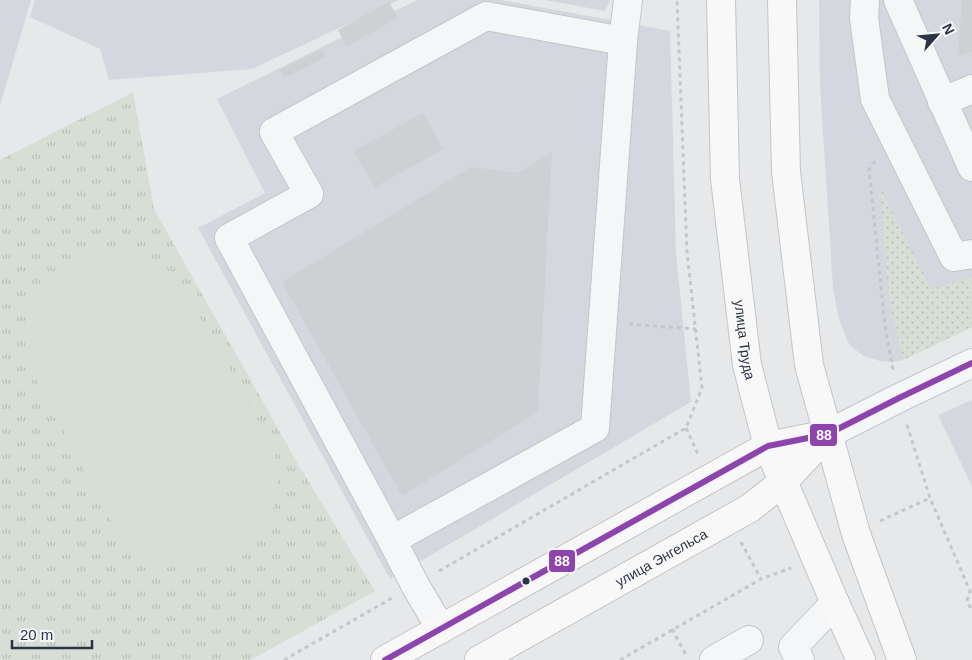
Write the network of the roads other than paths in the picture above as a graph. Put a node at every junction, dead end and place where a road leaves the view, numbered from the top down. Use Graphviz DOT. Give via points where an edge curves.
graph roads {
  1 [pos="628,0"];
  2 [pos="721,0"];
  3 [pos="782,0"];
  4 [pos="865,0"];
  5 [pos="898,0"];
  6 [pos="623,41"];
  7 [pos="972,89"];
  8 [pos="942,102"];
  9 [pos="971,161"];
  10 [pos="972,254"];
  11 [pos="970,368"];
  12 [pos="828,434"];
  13 [pos="768,446"];
  14 [pos="783,482"];
  15 [pos="392,540"];
  16 [pos="835,603"];
  17 [pos="441,629"];
  18 [pos="749,640"];
  19 [pos="386,660"];
  20 [pos="479,660"];
  21 [pos="714,660"];
  22 [pos="800,660"];
  23 [pos="861,660"];
  24 [pos="902,660"];
  1 -- 6 [label="street"];
  2 -- 13 [label="main road, улица Труда" via="725,179 747,365"];
  3 -- 12 [label="main road" via="786,172 809,365"];
  4 -- 10 [label="street" via="864,18 875,99 954,257"];
  5 -- 8 [label="street"];
  6 -- 15 [label="street" via="596,428"];
  6 -- 15 [label="street" via="486,16 274,132 309,194 229,238"];
  7 -- 8 [label="street"];
  8 -- 9 [label="street"];
  11 -- 12 [label="street, улица Энгельса" via="899,398"];
  12 -- 13 [label="main road, улица Энгельса"];
  12 -- 14 [label="main road, улица Энгельса"];
  12 -- 24 [label="main road" via="856,534"];
  13 -- 14 [label="main road, улица Труда"];
  13 -- 17 [label="main road, улица Энгельса"];
  14 -- 16 [label="main road, улица Труда"];
  14 -- 20 [label="main road, улица Энгельса" via="730,520"];
  15 -- 17 [label="street"];
  16 -- 22 [label="street" via="793,647"];
  16 -- 23 [label="main road, улица Труда"];
  17 -- 19 [label="main road, улица Энгельса"];
  18 -- 21 [label="street"];
}
